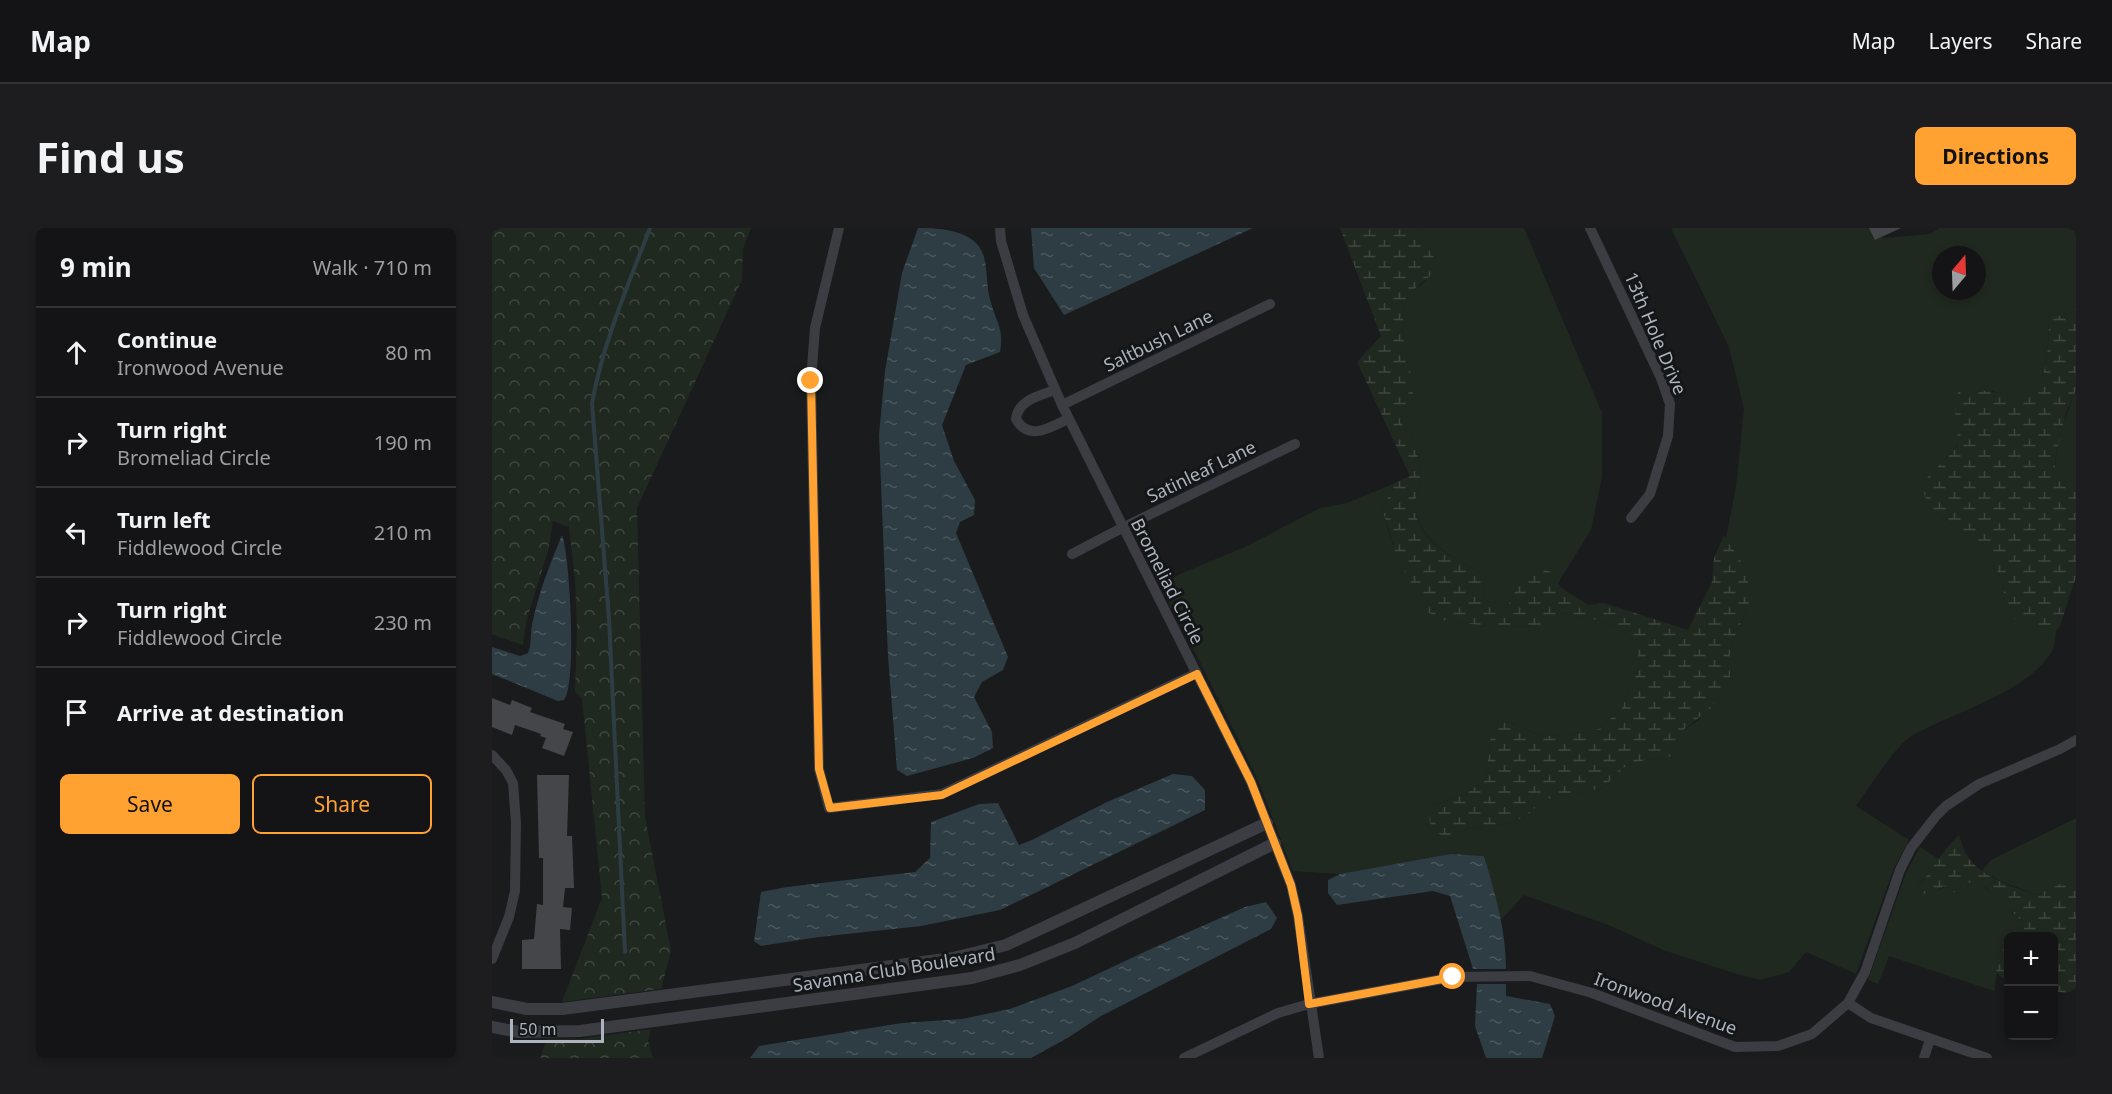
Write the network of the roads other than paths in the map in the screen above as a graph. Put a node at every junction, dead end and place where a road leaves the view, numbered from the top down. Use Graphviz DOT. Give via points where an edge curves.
graph roads {
  1 [pos="839,228"];
  2 [pos="1000,228"];
  3 [pos="1590,228"];
  4 [pos="1269,304"];
  5 [pos="1055,390"];
  6 [pos="1062,405"];
  7 [pos="1068,419"];
  8 [pos="1295,444"];
  9 [pos="1631,518"];
  10 [pos="1122,528"];
  11 [pos="1072,554"];
  12 [pos="1197,674"];
  13 [pos="2076,740"];
  14 [pos="492,755"];
  15 [pos="1267,823"];
  16 [pos="1275,843"];
  17 [pos="492,959"];
  18 [pos="492,1002"];
  19 [pos="1309,1004"];
  20 [pos="1848,1004"];
  21 [pos="492,1027"];
  22 [pos="1930,1039"];
  23 [pos="1184,1058"];
  24 [pos="1319,1058"];
  25 [pos="1924,1058"];
  26 [pos="1987,1058"];
  1 -- 12 [label="street" via="815,328 811,381 819,769 830,808 942,795"];
  2 -- 5 [label="street, Bromeliad Circle" via="1023,315"];
  3 -- 9 [label="street, 13th Hole Drive" via="1670,404 1668,436 1650,494"];
  4 -- 6 [label="street, Saltbush Lane"];
  5 -- 6 [label="street, Bromeliad Circle"];
  5 -- 7 [label="street" via="1024,403 1016,419 1033,432"];
  6 -- 7 [label="street, Bromeliad Circle"];
  7 -- 10 [label="street, Bromeliad Circle"];
  8 -- 10 [label="street, Satinleaf Lane"];
  10 -- 11 [label="street, Satinleaf Lane"];
  10 -- 12 [label="street, Bromeliad Circle"];
  12 -- 15 [label="street, Bromeliad Circle"];
  13 -- 20 [label="street, Ironwood Avenue" via="1979,784 1936,816 1911,848 1900,870 1865,972"];
  14 -- 17 [label="street" via="513,783 517,878 513,904"];
  15 -- 16 [label="street, Bromeliad Circle"];
  15 -- 18 [label="street, Savanna Club Boulevard" via="1006,945 953,958 562,1010"];
  16 -- 19 [label="street, Bromeliad Circle" via="1298,916"];
  16 -- 21 [label="street, Savanna Club Boulevard" via="1075,944 972,978 580,1032 519,1032"];
  19 -- 20 [label="street, Ironwood Avenue" via="1453,977 1530,976 1592,993 1735,1047 1778,1046 1812,1034"];
  19 -- 23 [label="street, Ironwood Avenue" via="1278,1013"];
  19 -- 24 [label="street, Bromeliad Circle"];
  20 -- 22 [label="street"];
  22 -- 25 [label="street"];
  22 -- 26 [label="street"];
}
